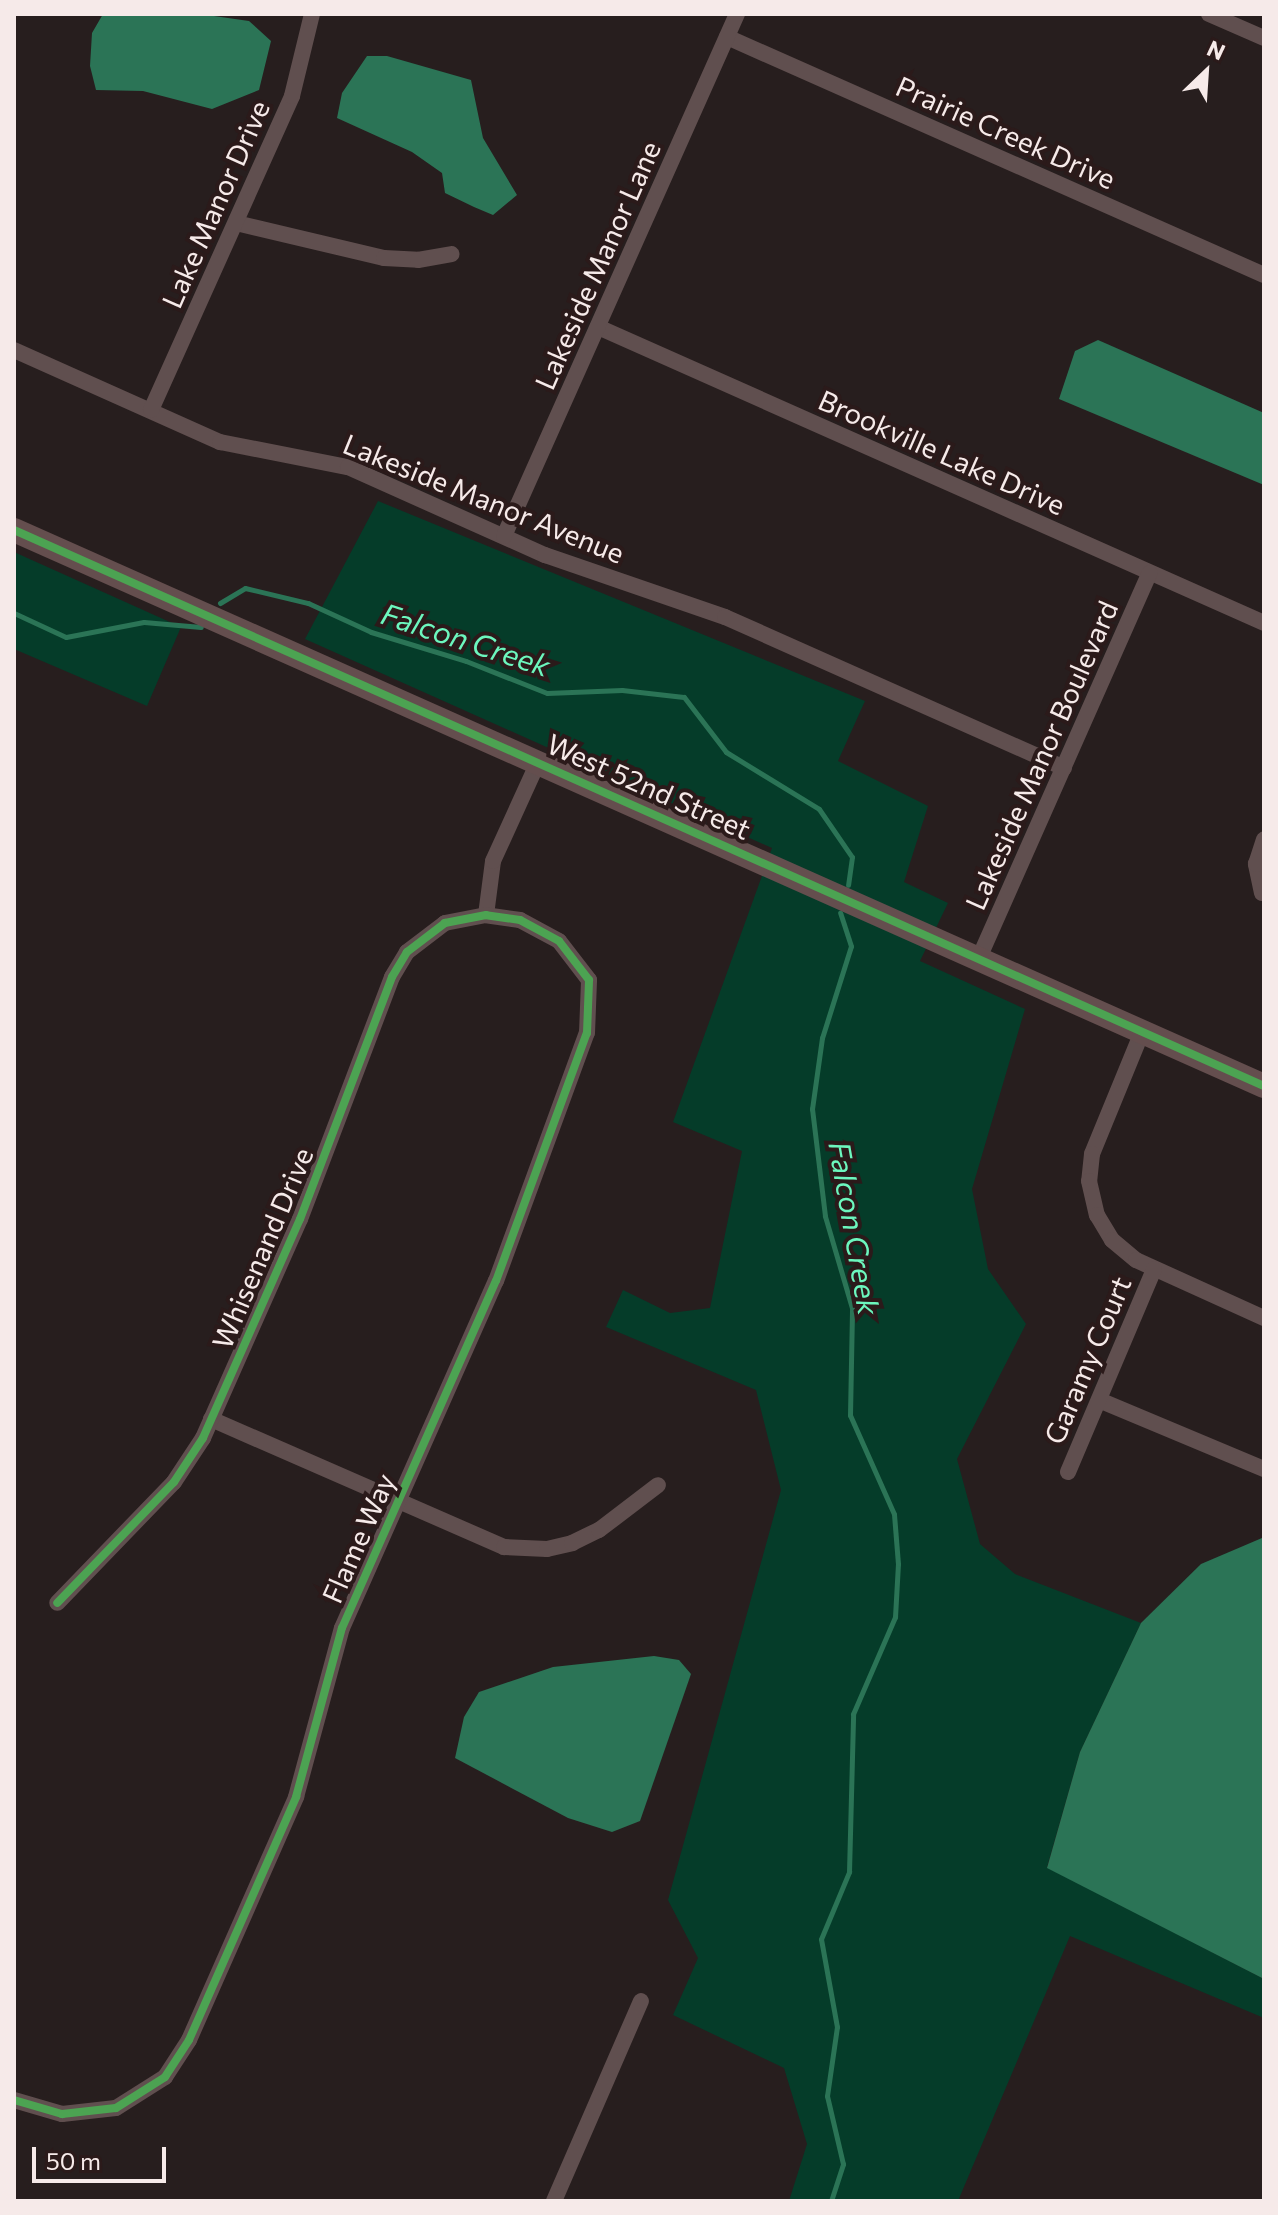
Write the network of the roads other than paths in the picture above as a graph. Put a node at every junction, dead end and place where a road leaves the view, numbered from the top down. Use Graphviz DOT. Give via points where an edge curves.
graph roads {
  1 [pos="312,14"];
  2 [pos="737,14"];
  3 [pos="1209,14"];
  4 [pos="727,37"];
  5 [pos="1264,38"];
  6 [pos="236,223"];
  7 [pos="451,254"];
  8 [pos="1264,275"];
  9 [pos="598,327"];
  10 [pos="14,350"];
  11 [pos="151,410"];
  12 [pos="14,530"];
  13 [pos="504,536"];
  14 [pos="1150,573"];
  15 [pos="1264,623"];
  16 [pos="539,760"];
  17 [pos="1064,768"];
  18 [pos="1264,839"];
  19 [pos="1262,893"];
  20 [pos="486,915"];
  21 [pos="979,958"];
  22 [pos="1142,1032"];
  23 [pos="1264,1086"];
  24 [pos="1154,1269"];
  25 [pos="1264,1318"];
  26 [pos="1099,1400"];
  27 [pos="211,1419"];
  28 [pos="1264,1469"];
  29 [pos="1068,1472"];
  30 [pos="658,1485"];
  31 [pos="398,1502"];
  32 [pos="57,1603"];
  33 [pos="641,2001"];
  34 [pos="14,2100"];
  35 [pos="554,2201"];
  1 -- 6 [label="street, Lake Manor Drive" via="292,96"];
  2 -- 4 [label="street, Lakeside Manor Lane"];
  3 -- 5 [label="street"];
  4 -- 8 [label="street, Prairie Creek Drive"];
  4 -- 9 [label="street, Lakeside Manor Lane"];
  6 -- 7 [label="street" via="384,258 418,260"];
  6 -- 11 [label="street, Lake Manor Drive"];
  9 -- 13 [label="street, Lakeside Manor Lane"];
  9 -- 14 [label="street, Brookville Lake Drive"];
  10 -- 11 [label="street, Lakeside Manor Avenue"];
  11 -- 13 [label="street, Lakeside Manor Avenue" via="220,442 348,467"];
  12 -- 16 [label="street, West 52nd Street"];
  13 -- 17 [label="street, Lakeside Manor Avenue" via="725,617"];
  14 -- 15 [label="street, Brookville Lake Drive"];
  14 -- 17 [label="street, Lakeside Manor Boulevard"];
  16 -- 20 [label="street" via="490,870"];
  16 -- 21 [label="street, West 52nd Street"];
  17 -- 21 [label="street, Lakeside Manor Boulevard"];
  18 -- 19 [label="street" via="1256,864"];
  20 -- 27 [label="street, Whisenand Drive" via="440,925 413,945 398,966 315,1183"];
  20 -- 31 [label="street, Flame Way" via="520,920 567,947 588,974 591,1015 496,1281"];
  21 -- 22 [label="street, West 52nd Street"];
  22 -- 23 [label="street, West 52nd Street"];
  22 -- 24 [label="street" via="1096,1142 1089,1181 1108,1235"];
  24 -- 25 [label="street"];
  24 -- 26 [label="street, Garamy Court"];
  26 -- 28 [label="street"];
  26 -- 29 [label="street, Garamy Court"];
  27 -- 31 [label="street"];
  27 -- 32 [label="street, Whisenand Drive" via="174,1482"];
  30 -- 31 [label="street" via="599,1530 547,1549 488,1542"];
  31 -- 34 [label="street, Flame Way" via="336,1645 296,1797 181,2056 146,2093 108,2111 62,2114"];
  33 -- 35 [label="street"];
}
